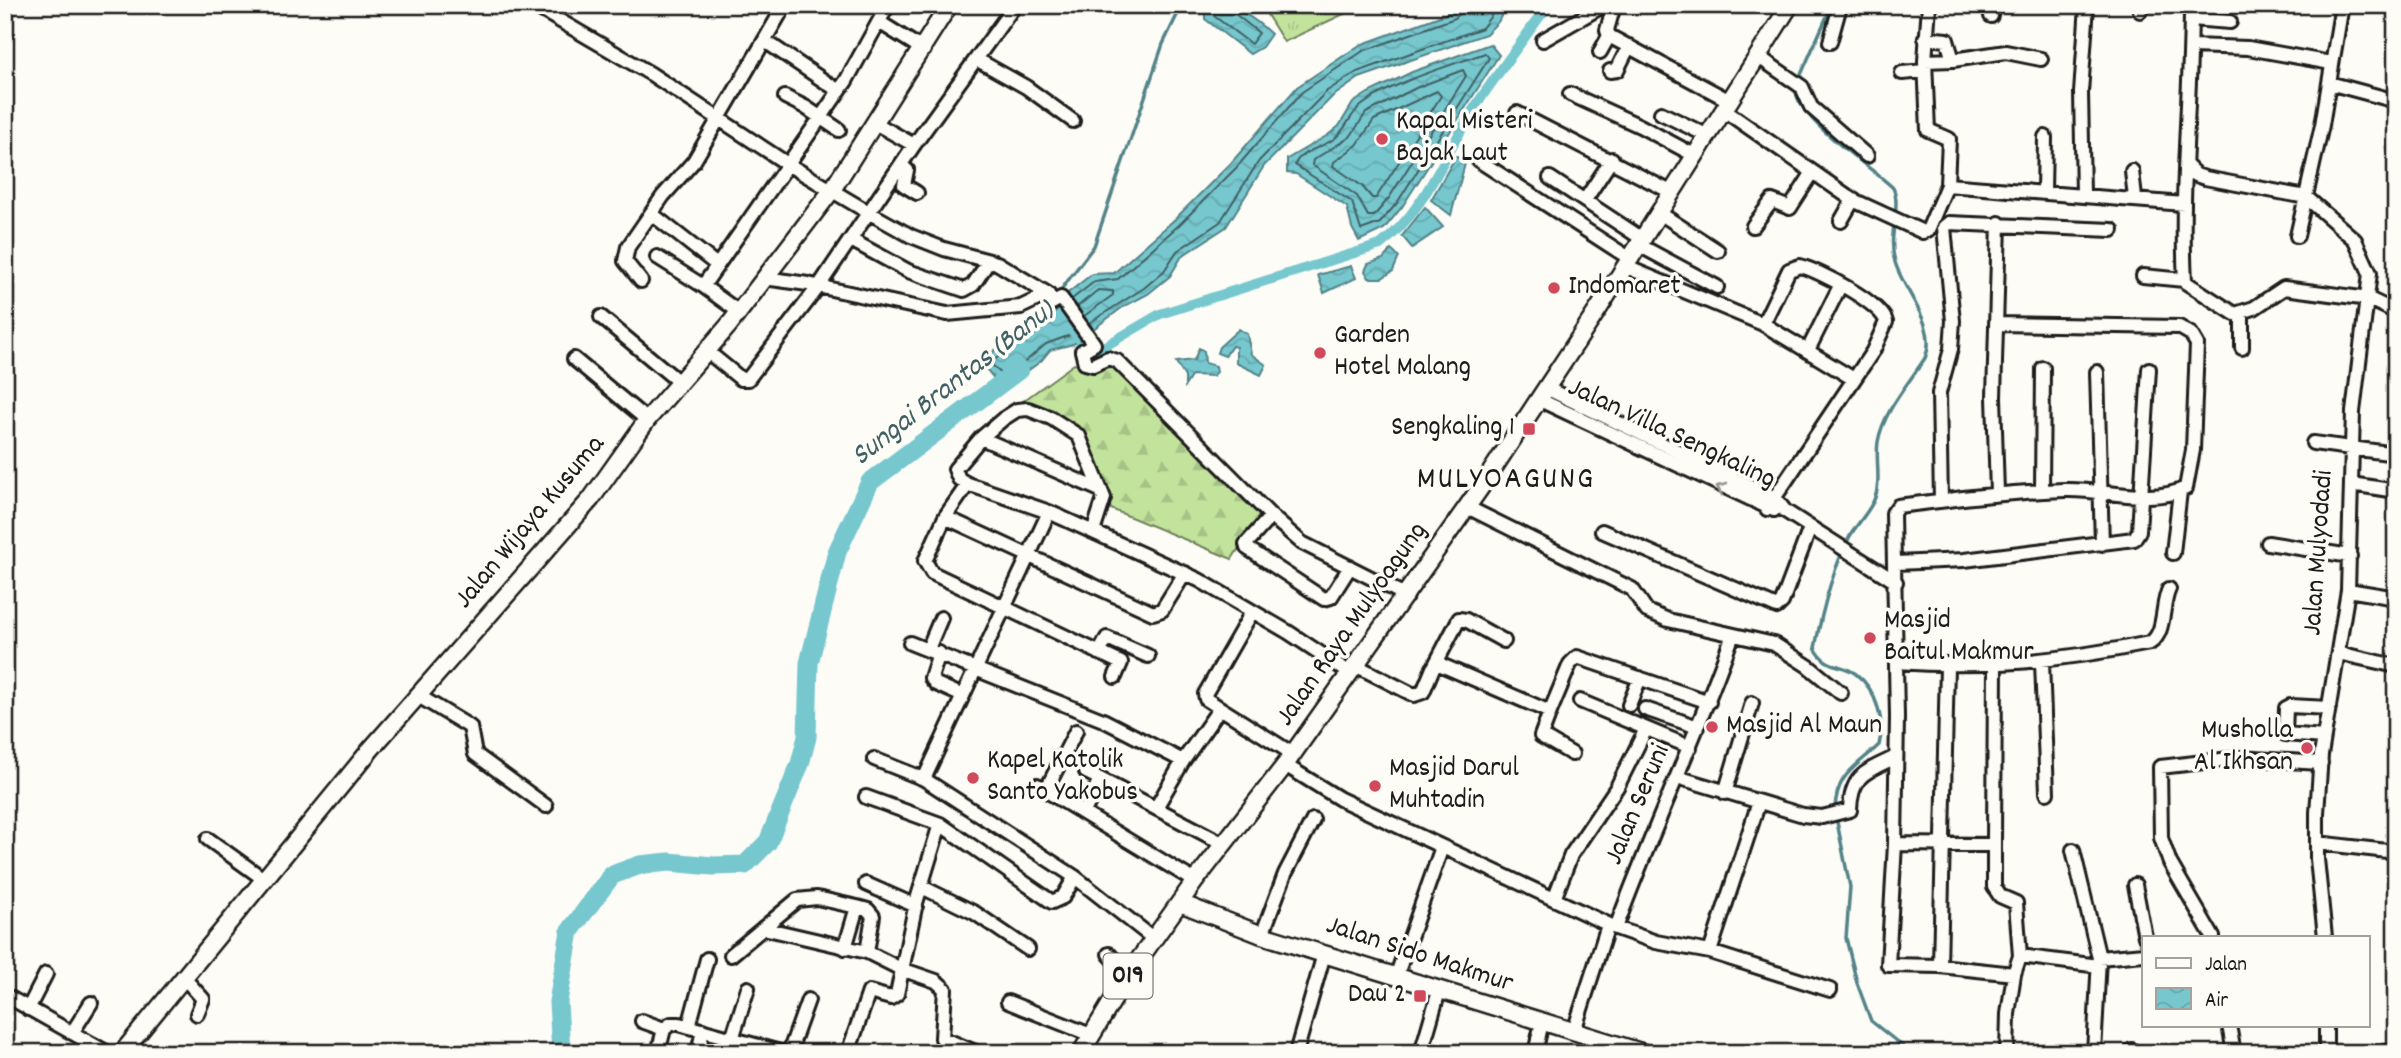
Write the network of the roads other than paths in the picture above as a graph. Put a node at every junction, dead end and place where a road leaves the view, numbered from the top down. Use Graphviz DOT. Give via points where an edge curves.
graph roads {
  1 [pos="533,5"];
  2 [pos="785,5"];
  3 [pos="888,5"];
  4 [pos="950,5"];
  5 [pos="1015,5"];
  6 [pos="1607,5"];
  7 [pos="1790,5"];
  8 [pos="2087,5"];
  9 [pos="2342,5"];
  10 [pos="1837,6"];
  11 [pos="1925,6"];
  12 [pos="2191,12"];
  13 [pos="879,22"];
  14 [pos="2230,22"];
  15 [pos="1609,36"];
  16 [pos="1925,38"];
  17 [pos="765,40"];
  18 [pos="1543,40"];
  19 [pos="1830,42"];
  20 [pos="1629,46"];
  21 [pos="2192,46"];
  22 [pos="924,50"];
  23 [pos="1600,52"];
  24 [pos="1759,57"];
  25 [pos="2041,59"];
  26 [pos="976,60"];
  27 [pos="1953,60"];
  28 [pos="2331,63"];
  29 [pos="1925,66"];
  30 [pos="1610,71"];
  31 [pos="1902,73"];
  32 [pos="2329,83"];
  33 [pos="839,91"];
  34 [pos="1570,94"];
  35 [pos="785,97"];
  36 [pos="2396,102"];
  37 [pos="1727,106"];
  38 [pos="1517,113"];
  39 [pos="1661,113"];
  40 [pos="821,117"];
  41 [pos="718,119"];
  42 [pos="1073,121"];
  43 [pos="875,123"];
  44 [pos="839,130"];
  45 [pos="1706,135"];
  46 [pos="2045,137"];
  47 [pos="914,145"];
  48 [pos="1694,155"];
  49 [pos="1867,156"];
  50 [pos="1612,159"];
  51 [pos="1478,160"];
  52 [pos="2185,164"];
  53 [pos="789,165"];
  54 [pos="901,165"];
  55 [pos="2132,171"];
  56 [pos="1813,172"];
  57 [pos="1550,178"];
  58 [pos="1950,186"];
  59 [pos="832,190"];
  60 [pos="1671,191"];
  61 [pos="2044,192"];
  62 [pos="917,193"];
  63 [pos="2083,194"];
  64 [pos="2306,197"];
  65 [pos="2135,198"];
  66 [pos="1853,200"];
  67 [pos="1585,201"];
  68 [pos="2184,204"];
  69 [pos="868,212"];
  70 [pos="1658,212"];
  71 [pos="652,214"];
  72 [pos="1841,222"];
  73 [pos="1999,223"];
  74 [pos="1753,226"];
  75 [pos="2112,230"];
  76 [pos="2297,236"];
  77 [pos="851,240"];
  78 [pos="1633,251"];
  79 [pos="1718,251"];
  80 [pos="657,257"];
  81 [pos="989,261"];
  82 [pos="717,265"];
  83 [pos="2143,276"];
  84 [pos="764,278"];
  85 [pos="2184,279"];
  86 [pos="641,281"];
  87 [pos="703,286"];
  88 [pos="818,286"];
  89 [pos="1840,286"];
  90 [pos="1717,288"];
  91 [pos="1055,299"];
  92 [pos="2369,299"];
  93 [pos="738,312"];
  94 [pos="2396,312"];
  95 [pos="2242,313"];
  96 [pos="601,317"];
  97 [pos="1763,324"];
  98 [pos="1996,324"];
  99 [pos="2242,348"];
  100 [pos="1808,350"];
  101 [pos="708,352"];
  102 [pos="573,359"];
  103 [pos="2043,368"];
  104 [pos="2149,369"];
  105 [pos="2097,372"];
  106 [pos="1852,378"];
  107 [pos="679,382"];
  108 [pos="1542,394"];
  109 [pos="648,420"];
  110 [pos="981,438"];
  111 [pos="2313,443"];
  112 [pos="2351,447"];
  113 [pos="1657,448"];
  114 [pos="2396,454"];
  115 [pos="963,482"];
  116 [pos="2351,484"];
  117 [pos="1100,490"];
  118 [pos="2042,491"];
  119 [pos="2099,491"];
  120 [pos="2180,491"];
  121 [pos="2396,491"];
  122 [pos="1997,493"];
  123 [pos="2141,497"];
  124 [pos="1775,498"];
  125 [pos="1941,501"];
  126 [pos="1467,508"];
  127 [pos="1767,509"];
  128 [pos="1785,511"];
  129 [pos="1049,512"];
  130 [pos="1271,516"];
  131 [pos="945,517"];
  132 [pos="1812,529"];
  133 [pos="1602,531"];
  134 [pos="1093,532"];
  135 [pos="2268,543"];
  136 [pos="2102,544"];
  137 [pos="2173,552"];
  138 [pos="1030,556"];
  139 [pos="2350,556"];
  140 [pos="1896,563"];
  141 [pos="1350,567"];
  142 [pos="1185,573"];
  143 [pos="1896,582"];
  144 [pos="2169,589"];
  145 [pos="2348,590"];
  146 [pos="1407,596"];
  147 [pos="2396,598"];
  148 [pos="1006,608"];
  149 [pos="1252,612"];
  150 [pos="941,618"];
  151 [pos="1732,636"];
  152 [pos="1504,641"];
  153 [pos="910,643"];
  154 [pos="934,651"];
  155 [pos="1099,653"];
  156 [pos="2338,653"];
  157 [pos="1148,656"];
  158 [pos="1897,662"];
  159 [pos="2042,662"];
  160 [pos="1435,665"];
  161 [pos="1947,666"];
  162 [pos="1995,666"];
  163 [pos="2396,666"];
  164 [pos="976,668"];
  165 [pos="1353,669"];
  166 [pos="1115,677"];
  167 [pos="1640,678"];
  168 [pos="1841,693"];
  169 [pos="417,695"];
  170 [pos="963,696"];
  171 [pos="1580,701"];
  172 [pos="1709,702"];
  173 [pos="1752,704"];
  174 [pos="1629,705"];
  175 [pos="1220,708"];
  176 [pos="2329,708"];
  177 [pos="1645,709"];
  178 [pos="1550,712"];
  179 [pos="1698,727"];
  180 [pos="1646,729"];
  181 [pos="1076,732"];
  182 [pos="2324,737"];
  183 [pos="1690,747"];
  184 [pos="1572,754"];
  185 [pos="1896,757"];
  186 [pos="1289,759"];
  187 [pos="874,760"];
  188 [pos="1183,761"];
  189 [pos="2321,763"];
  190 [pos="1086,772"];
  191 [pos="1677,777"];
  192 [pos="924,779"];
  193 [pos="1100,779"];
  194 [pos="1725,793"];
  195 [pos="2047,793"];
  196 [pos="866,797"];
  197 [pos="1759,802"];
  198 [pos="546,806"];
  199 [pos="1157,806"];
  200 [pos="1084,812"];
  201 [pos="1313,820"];
  202 [pos="940,824"];
  203 [pos="208,839"];
  204 [pos="2317,843"];
  205 [pos="1224,844"];
  206 [pos="1895,844"];
  207 [pos="1942,845"];
  208 [pos="1994,845"];
  209 [pos="1441,848"];
  210 [pos="2073,850"];
  211 [pos="2396,852"];
  212 [pos="1075,877"];
  213 [pos="265,880"];
  214 [pos="1195,881"];
  215 [pos="866,884"];
  216 [pos="2136,885"];
  217 [pos="922,887"];
  218 [pos="1554,899"];
  219 [pos="1180,903"];
  220 [pos="916,906"];
  221 [pos="857,907"];
  222 [pos="1612,926"];
  223 [pos="763,928"];
  224 [pos="1262,934"];
  225 [pos="2146,936"];
  226 [pos="2212,936"];
  227 [pos="2325,936"];
  228 [pos="1154,939"];
  229 [pos="845,948"];
  230 [pos="1028,949"];
  231 [pos="867,952"];
  232 [pos="1710,952"];
  233 [pos="1109,954"];
  234 [pos="1324,954"];
  235 [pos="2142,954"];
  236 [pos="731,955"];
  237 [pos="2020,956"];
  238 [pos="707,959"];
  239 [pos="2099,962"];
  240 [pos="1940,966"];
  241 [pos="901,969"];
  242 [pos="46,974"];
  243 [pos="2014,974"];
  244 [pos="1128,975"];
  245 [pos="1396,977"];
  246 [pos="185,979"];
  247 [pos="748,988"];
  248 [pos="1830,990"];
  249 [pos="1439,991"];
  250 [pos="5,996"];
  251 [pos="808,1000"];
  252 [pos="1008,1002"];
  253 [pos="91,1003"];
  254 [pos="28,1009"];
  255 [pos="197,1014"];
  256 [pos="642,1021"];
  257 [pos="1542,1022"];
  258 [pos="689,1026"];
  259 [pos="2229,1026"];
  260 [pos="2326,1026"];
  261 [pos="664,1029"];
  262 [pos="703,1030"];
  263 [pos="1574,1031"];
  264 [pos="72,1033"];
  265 [pos="733,1037"];
  266 [pos="1088,1047"];
  267 [pos="1633,1052"];
  268 [pos="2385,1052"];
  269 [pos="108,1053"];
  270 [pos="122,1053"];
  271 [pos="658,1053"];
  272 [pos="698,1053"];
  273 [pos="784,1053"];
  274 [pos="789,1053"];
  275 [pos="848,1053"];
  276 [pos="978,1053"];
  277 [pos="1296,1053"];
  278 [pos="1421,1053"];
  279 [pos="1535,1053"];
  280 [pos="2007,1053"];
  281 [pos="2094,1053"];
  282 [pos="2234,1053"];
  283 [pos="2326,1053"];
  284 [pos="2394,1053"];
  1 -- 41 [label="street"];
  2 -- 17 [label="street"];
  3 -- 13 [label="street"];
  4 -- 22 [label="main road, Jalan Wijaya Kusuma"];
  5 -- 26 [label="street"];
  6 -- 15 [label="street" via="1613,9 1606,32"];
  6 -- 18 [label="street"];
  7 -- 24 [label="main road, Jalan Raya Mulyoagung / 019"];
  8 -- 63 [label="street"];
  9 -- 28 [label="street"];
  10 -- 19 [label="street"];
  11 -- 16 [label="street"];
  12 -- 14 [label="street"];
  12 -- 21 [label="street"];
  13 -- 22 [label="street"];
  13 -- 33 [label="street"];
  15 -- 20 [label="street"];
  15 -- 23 [label="street"];
  16 -- 27 [label="street" via="1947,40"];
  16 -- 29 [label="street"];
  17 -- 33 [label="street"];
  17 -- 41 [label="street"];
  20 -- 30 [label="street" via="1617,69"];
  20 -- 37 [label="street"];
  21 -- 28 [label="street" via="2248,48"];
  21 -- 52 [label="street"];
  22 -- 43 [label="main road, Jalan Wijaya Kusuma"];
  24 -- 37 [label="main road, Jalan Raya Mulyoagung / 019"];
  24 -- 49 [label="street" via="1802,87 1811,107"];
  25 -- 27 [label="street" via="2006,52"];
  26 -- 42 [label="street" via="1026,87"];
  26 -- 47 [label="street"];
  27 -- 29 [label="street"];
  28 -- 32 [label="street"];
  29 -- 31 [label="street"];
  29 -- 58 [label="street" via="1928,130 1949,139"];
  32 -- 36 [label="street"];
  32 -- 64 [label="street"];
  33 -- 40 [label="street"];
  34 -- 48 [label="street"];
  35 -- 40 [label="street"];
  37 -- 45 [label="main road, Jalan Raya Mulyoagung / 019"];
  37 -- 56 [label="street"];
  38 -- 50 [label="street"];
  39 -- 45 [label="street"];
  40 -- 44 [label="street"];
  40 -- 53 [label="street"];
  41 -- 53 [label="street"];
  41 -- 71 [label="street" via="694,161"];
  43 -- 47 [label="street"];
  43 -- 59 [label="main road, Jalan Wijaya Kusuma"];
  45 -- 48 [label="main road, Jalan Raya Mulyoagung / 019"];
  46 -- 61 [label="street"];
  47 -- 54 [label="street"];
  48 -- 60 [label="main road, Jalan Raya Mulyoagung / 019"];
  50 -- 60 [label="street"];
  50 -- 67 [label="street"];
  51 -- 78 [label="street"];
  52 -- 64 [label="street" via="2205,178"];
  52 -- 68 [label="street"];
  53 -- 59 [label="street"];
  53 -- 82 [label="street"];
  54 -- 62 [label="street" via="907,170 904,186"];
  54 -- 69 [label="street"];
  55 -- 65 [label="street"];
  56 -- 66 [label="street"];
  56 -- 74 [label="street" via="1790,208 1772,201"];
  57 -- 67 [label="street"];
  58 -- 61 [label="street"];
  58 -- 66 [label="street" via="1924,232"];
  59 -- 69 [label="street"];
  59 -- 84 [label="main road, Jalan Wijaya Kusuma"];
  60 -- 70 [label="main road, Jalan Raya Mulyoagung / 019"];
  61 -- 63 [label="street"];
  63 -- 65 [label="street"];
  64 -- 76 [label="street"];
  64 -- 92 [label="street, Jalan Mulyodadi" via="2359,245 2369,268"];
  65 -- 68 [label="street"];
  66 -- 72 [label="street"];
  67 -- 78 [label="street"];
  68 -- 85 [label="street"];
  69 -- 77 [label="street"];
  69 -- 81 [label="street" via="911,236"];
  70 -- 78 [label="main road, Jalan Raya Mulyoagung / 019"];
  70 -- 79 [label="street"];
  71 -- 82 [label="street"];
  71 -- 86 [label="street" via="626,253 627,264"];
  73 -- 75 [label="street"];
  73 -- 98 [label="street"];
  73 -- 125 [label="street" via="1949,223 1943,231 1953,321 1951,349 1938,393"];
  77 -- 81 [label="street" via="908,271 964,290"];
  77 -- 88 [label="street"];
  78 -- 90 [label="street"];
  78 -- 97 [label="street"];
  78 -- 108 [label="main road, Jalan Raya Mulyoagung / 019"];
  80 -- 87 [label="street"];
  81 -- 91 [label="street"];
  82 -- 87 [label="street"];
  83 -- 85 [label="street"];
  84 -- 88 [label="street"];
  84 -- 93 [label="main road, Jalan Wijaya Kusuma"];
  85 -- 95 [label="street" via="2234,314"];
  87 -- 93 [label="street"];
  88 -- 91 [label="street" via="947,314"];
  88 -- 101 [label="street" via="748,379 741,379"];
  89 -- 97 [label="street" via="1807,268 1794,267"];
  89 -- 100 [label="street"];
  89 -- 106 [label="street" via="1868,300 1885,317 1882,335"];
  91 -- 130 [label="street" via="1088,345 1082,358 1089,365 1104,358 1117,361"];
  92 -- 94 [label="street"];
  92 -- 95 [label="street" via="2282,288"];
  92 -- 112 [label="street, Jalan Mulyodadi"];
  93 -- 101 [label="main road, Jalan Wijaya Kusuma"];
  95 -- 99 [label="street"];
  96 -- 107 [label="street"];
  97 -- 100 [label="street"];
  98 -- 120 [label="street" via="2174,327 2191,334 2197,344 2193,450 2188,485"];
  98 -- 122 [label="street"];
  100 -- 106 [label="street"];
  101 -- 107 [label="main road, Jalan Wijaya Kusuma"];
  102 -- 109 [label="street"];
  103 -- 118 [label="street"];
  104 -- 123 [label="street"];
  105 -- 119 [label="street"];
  106 -- 124 [label="street"];
  107 -- 109 [label="main road, Jalan Wijaya Kusuma"];
  108 -- 113 [label="street, Jalan Villa Sengkaling"];
  108 -- 126 [label="main road, Jalan Raya Mulyoagung / 019"];
  109 -- 169 [label="main road, Jalan Wijaya Kusuma" via="591,499"];
  110 -- 115 [label="street" via="955,469"];
  110 -- 117 [label="street"];
  110 -- 117 [label="street" via="1021,408 1051,418 1079,436"];
  111 -- 112 [label="street"];
  112 -- 114 [label="street"];
  112 -- 116 [label="street, Jalan Mulyodadi"];
  113 -- 124 [label="street, Jalan Villa Sengkaling"];
  127 -- 113 [label="street, Jalan Villa Sengkaling, one-way"];
  115 -- 129 [label="street"];
  115 -- 131 [label="street"];
  116 -- 121 [label="street"];
  116 -- 139 [label="street, Jalan Mulyodadi"];
  117 -- 134 [label="street" via="1104,505"];
  118 -- 119 [label="street"];
  118 -- 122 [label="street"];
  119 -- 123 [label="street"];
  119 -- 136 [label="street"];
  120 -- 123 [label="street"];
  120 -- 137 [label="street"];
  122 -- 125 [label="street"];
  123 -- 136 [label="street" via="2137,536"];
  124 -- 127 [label="street"];
  124 -- 128 [label="street, Jalan Villa Sengkaling"];
  125 -- 140 [label="street" via="1894,510"];
  126 -- 146 [label="main road, Jalan Raya Mulyoagung / 019"];
  126 -- 151 [label="street" via="1632,589 1647,611"];
  127 -- 128 [label="street, Jalan Villa Sengkaling"];
  128 -- 132 [label="street, Jalan Villa Sengkaling"];
  129 -- 134 [label="street"];
  129 -- 138 [label="street"];
  130 -- 141 [label="street" via="1313,551"];
  130 -- 141 [label="street" via="1247,548 1324,599 1331,597"];
  131 -- 138 [label="street"];
  131 -- 148 [label="street" via="925,561 927,567"];
  132 -- 133 [label="street" via="1777,607"];
  132 -- 143 [label="street, Jalan Villa Sengkaling"];
  134 -- 142 [label="street"];
  135 -- 139 [label="street"];
  136 -- 140 [label="street"];
  138 -- 142 [label="street" via="1153,613 1162,610"];
  138 -- 148 [label="street"];
  139 -- 145 [label="street, Jalan Mulyodadi"];
  140 -- 143 [label="street"];
  141 -- 146 [label="street"];
  142 -- 149 [label="street"];
  143 -- 158 [label="street"];
  144 -- 159 [label="street" via="2154,640"];
  145 -- 147 [label="street"];
  145 -- 156 [label="street, Jalan Mulyodadi"];
  146 -- 165 [label="main road, Jalan Raya Mulyoagung / 019"];
  148 -- 155 [label="street"];
  148 -- 164 [label="street"];
  149 -- 165 [label="street"];
  149 -- 175 [label="street" via="1205,694"];
  150 -- 154 [label="street"];
  151 -- 168 [label="street" via="1774,645"];
  151 -- 172 [label="street, Jalan Seruni"];
  152 -- 160 [label="street" via="1459,620"];
  153 -- 154 [label="street"];
  154 -- 164 [label="street"];
  154 -- 170 [label="street" via="931,678"];
  155 -- 157 [label="street" via="1107,638"];
  155 -- 166 [label="street" via="1122,664"];
  156 -- 163 [label="street"];
  156 -- 176 [label="street, Jalan Mulyodadi"];
  158 -- 161 [label="street"];
  158 -- 185 [label="street"];
  159 -- 162 [label="street"];
  159 -- 195 [label="street"];
  160 -- 165 [label="street" via="1423,692 1414,695"];
  160 -- 178 [label="street"];
  161 -- 162 [label="street"];
  161 -- 207 [label="street"];
  162 -- 208 [label="street"];
  164 -- 170 [label="street"];
  164 -- 188 [label="street" via="1103,720"];
  165 -- 186 [label="main road, Jalan Raya Mulyoagung / 019"];
  167 -- 172 [label="street"];
  167 -- 174 [label="street"];
  167 -- 178 [label="street" via="1582,657 1573,658"];
  169 -- 198 [label="street" via="470,727 475,754"];
  169 -- 213 [label="main road, Jalan Wijaya Kusuma"];
  170 -- 192 [label="street"];
  171 -- 180 [label="street"];
  172 -- 179 [label="street, Jalan Seruni"];
  173 -- 194 [label="street"];
  175 -- 186 [label="street"];
  175 -- 188 [label="street"];
  176 -- 182 [label="street, Jalan Mulyodadi"];
  176 -- 182 [label="street" via="2286,708 2285,734"];
  177 -- 179 [label="street"];
  178 -- 184 [label="street" via="1541,736"];
  179 -- 183 [label="street, Jalan Seruni"];
  180 -- 183 [label="street"];
  180 -- 218 [label="street" via="1617,787 1571,855"];
  181 -- 200 [label="street" via="1042,788"];
  182 -- 189 [label="street, Jalan Mulyodadi"];
  183 -- 191 [label="street, Jalan Seruni"];
  185 -- 197 [label="street" via="1854,783 1850,810 1803,816"];
  185 -- 206 [label="street"];
  186 -- 205 [label="main road, Jalan Raya Mulyoagung / 019"];
  186 -- 209 [label="street" via="1340,799"];
  187 -- 192 [label="street"];
  188 -- 199 [label="street"];
  189 -- 204 [label="street, Jalan Mulyodadi"];
  189 -- 226 [label="street" via="2239,758 2160,767 2161,838 2170,863"];
  190 -- 193 [label="street"];
  191 -- 194 [label="street"];
  191 -- 222 [label="street, Jalan Seruni"];
  192 -- 212 [label="street"];
  193 -- 199 [label="street"];
  193 -- 200 [label="street"];
  194 -- 197 [label="street"];
  196 -- 202 [label="street"];
  197 -- 232 [label="street"];
  199 -- 205 [label="street"];
  200 -- 214 [label="street"];
  201 -- 224 [label="street" via="1285,874"];
  202 -- 212 [label="street" via="1052,902 1063,897"];
  202 -- 217 [label="street"];
  203 -- 213 [label="street"];
  204 -- 211 [label="street"];
  204 -- 227 [label="street, Jalan Mulyodadi"];
  205 -- 214 [label="main road, Jalan Raya Mulyoagung / 019"];
  206 -- 207 [label="street"];
  206 -- 240 [label="street" via="1888,965"];
  207 -- 208 [label="street"];
  207 -- 240 [label="street"];
  208 -- 237 [label="street" via="1994,887 2000,896 2016,902"];
  209 -- 218 [label="street"];
  209 -- 245 [label="street"];
  210 -- 239 [label="street"];
  212 -- 228 [label="street"];
  213 -- 246 [label="main road, Jalan Wijaya Kusuma"];
  214 -- 219 [label="main road, Jalan Raya Mulyoagung / 019"];
  215 -- 220 [label="street"];
  216 -- 225 [label="street"];
  217 -- 220 [label="street"];
  217 -- 230 [label="street" via="975,913"];
  218 -- 222 [label="street"];
  219 -- 224 [label="main road, Jalan Sido Makmur"];
  219 -- 228 [label="main road, Jalan Raya Mulyoagung / 019"];
  220 -- 241 [label="street"];
  221 -- 223 [label="street" via="817,898 797,900"];
  221 -- 229 [label="street"];
  221 -- 231 [label="street" via="873,916"];
  222 -- 232 [label="street" via="1656,942"];
  222 -- 263 [label="street, Jalan Seruni"];
  223 -- 229 [label="street"];
  223 -- 236 [label="street"];
  224 -- 234 [label="main road, Jalan Sido Makmur"];
  228 -- 244 [label="main road, Jalan Raya Mulyoagung / 019"];
  229 -- 231 [label="street"];
  231 -- 241 [label="street"];
  232 -- 248 [label="street"];
  233 -- 244 [label="street"];
  234 -- 245 [label="main road, Jalan Sido Makmur"];
  234 -- 277 [label="street"];
  235 -- 239 [label="street"];
  237 -- 239 [label="street"];
  237 -- 243 [label="street"];
  238 -- 258 [label="street"];
  239 -- 281 [label="street"];
  240 -- 243 [label="street"];
  241 -- 275 [label="street" via="896,996 868,994"];
  241 -- 276 [label="street" via="945,989 942,1038"];
  242 -- 254 [label="street"];
  243 -- 280 [label="street"];
  244 -- 266 [label="main road, Jalan Raya Mulyoagung / 019"];
  245 -- 249 [label="main road, Jalan Sido Makmur"];
  246 -- 255 [label="street" via="203,999"];
  246 -- 270 [label="main road, Jalan Wijaya Kusuma"];
  247 -- 265 [label="street"];
  249 -- 257 [label="main road, Jalan Sido Makmur"];
  249 -- 278 [label="street"];
  250 -- 254 [label="street"];
  251 -- 274 [label="street"];
  252 -- 266 [label="street"];
  253 -- 264 [label="street"];
  254 -- 264 [label="street"];
  256 -- 261 [label="street"];
  257 -- 263 [label="main road, Jalan Sido Makmur"];
  257 -- 279 [label="street"];
  258 -- 261 [label="street" via="675,1023"];
  258 -- 262 [label="street"];
  259 -- 282 [label="street"];
  260 -- 283 [label="street"];
  261 -- 271 [label="street"];
  262 -- 265 [label="street"];
  262 -- 272 [label="street"];
  263 -- 267 [label="main road, Jalan Sido Makmur"];
  264 -- 269 [label="street"];
  265 -- 273 [label="street"];
  268 -- 284 [label="street"];
}
